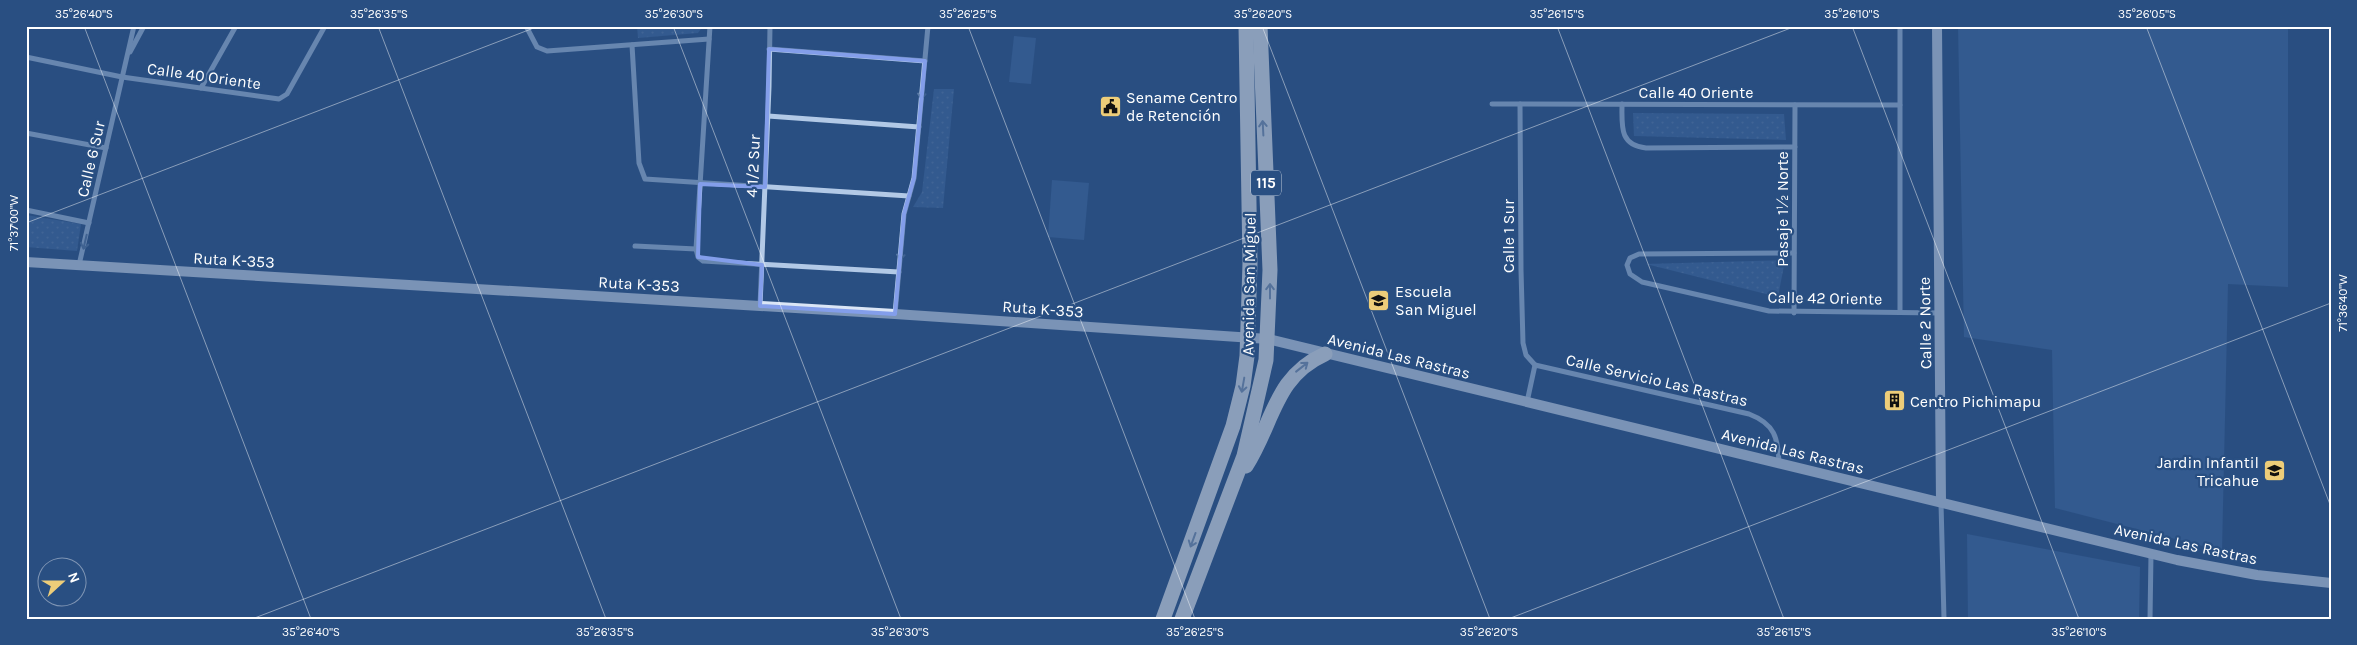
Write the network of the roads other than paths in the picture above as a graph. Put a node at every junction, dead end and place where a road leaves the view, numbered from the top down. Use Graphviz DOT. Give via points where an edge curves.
graph roads {
  1 [pos="134,26"];
  2 [pos="144,26"];
  3 [pos="236,26"];
  4 [pos="325,26"];
  5 [pos="526,26"];
  6 [pos="710,26"];
  7 [pos="770,26"];
  8 [pos="928,26"];
  9 [pos="1246,26"];
  10 [pos="1260,26"];
  11 [pos="1900,26"];
  12 [pos="1937,26"];
  13 [pos="709,39"];
  14 [pos="632,45"];
  15 [pos="769,49"];
  16 [pos="26,57"];
  17 [pos="127,58"];
  18 [pos="925,61"];
  19 [pos="122,77"];
  20 [pos="201,88"];
  21 [pos="1492,104"];
  22 [pos="1520,104"];
  23 [pos="1622,104"];
  24 [pos="1795,105"];
  25 [pos="1900,105"];
  26 [pos="768,116"];
  27 [pos="919,127"];
  28 [pos="26,133"];
  29 [pos="1795,147"];
  30 [pos="106,148"];
  31 [pos="700,184"];
  32 [pos="765,188"];
  33 [pos="909,196"];
  34 [pos="26,210"];
  35 [pos="89,222"];
  36 [pos="635,246"];
  37 [pos="696,249"];
  38 [pos="1794,252"];
  39 [pos="26,262"];
  40 [pos="762,264"];
  41 [pos="79,265"];
  42 [pos="899,272"];
  43 [pos="760,306"];
  44 [pos="1900,311"];
  45 [pos="1794,313"];
  46 [pos="1940,313"];
  47 [pos="895,314"];
  48 [pos="1249,337"];
  49 [pos="1268,339"];
  50 [pos="1325,354"];
  51 [pos="1535,365"];
  52 [pos="1527,402"];
  53 [pos="1779,463"];
  54 [pos="1234,483"];
  55 [pos="1942,502"];
  56 [pos="2151,554"];
  57 [pos="2331,583"];
  58 [pos="1164,619"];
  59 [pos="1182,619"];
  60 [pos="1944,619"];
  61 [pos="2150,619"];
  1 -- 17 [label="street, Calle 6 Sur"];
  2 -- 17 [label="street, Calle 6 Sur"];
  3 -- 20 [label="street"];
  4 -- 20 [label="street, Calle 40 Oriente" via="282,98 276,100"];
  5 -- 14 [label="street" via="537,47 547,51"];
  6 -- 13 [label="street"];
  7 -- 15 [label="street, 4 1/2 Sur"];
  8 -- 18 [label="street"];
  9 -- 48 [label="highway, Avenida San Miguel / 115"];
  49 -- 10 [label="highway, Avenida San Miguel / 115, one-way" via="1270,270"];
  11 -- 25 [label="street, Calle 2 Norte"];
  12 -- 46 [label="street, Calle 2 Norte"];
  13 -- 14 [label="street"];
  13 -- 31 [label="street"];
  14 -- 31 [label="street" via="639,163 645,179"];
  15 -- 18 [label="street"];
  15 -- 26 [label="street, 4 1/2 Sur"];
  16 -- 19 [label="street, Calle 40 Oriente"];
  17 -- 19 [label="street, Calle 6 Sur"];
  18 -- 27 [label="street, one-way"];
  19 -- 20 [label="street, Calle 40 Oriente"];
  19 -- 30 [label="street, Calle 6 Sur"];
  21 -- 22 [label="street, Calle 40 Oriente"];
  22 -- 23 [label="street, Calle 40 Oriente"];
  22 -- 51 [label="street, Calle 1 Sur" via="1523,335 1526,355"];
  23 -- 24 [label="street, Calle 40 Oriente"];
  23 -- 29 [label="street" via="1623,132 1634,146"];
  24 -- 25 [label="street, Calle 40 Oriente"];
  24 -- 29 [label="street, Pasaje 1½ Norte"];
  25 -- 44 [label="street, Calle 2 Norte"];
  26 -- 27 [label="street"];
  26 -- 32 [label="street, 4 1/2 Sur"];
  27 -- 33 [label="street"];
  28 -- 30 [label="street"];
  29 -- 38 [label="street, Pasaje 1½ Norte"];
  30 -- 35 [label="street, Calle 6 Sur"];
  31 -- 32 [label="street"];
  31 -- 37 [label="street"];
  32 -- 33 [label="street"];
  32 -- 40 [label="street, 4 1/2 Sur"];
  33 -- 42 [label="street, one-way" via="904,214"];
  34 -- 35 [label="street"];
  35 -- 41 [label="street, Calle 6 Sur, one-way"];
  36 -- 37 [label="street"];
  37 -- 40 [label="street" via="703,261"];
  38 -- 45 [label="street, Pasaje 1½ Norte"];
  38 -- 45 [label="street, Calle 42 Oriente" via="1639,254 1628,262 1630,274 1642,282 1769,311"];
  39 -- 41 [label="street, Ruta K-353"];
  40 -- 42 [label="street"];
  40 -- 43 [label="street, 4 1/2 Sur"];
  41 -- 43 [label="street, Ruta K-353"];
  42 -- 47 [label="street"];
  43 -- 47 [label="street, Ruta K-353"];
  44 -- 45 [label="street, Calle 42 Oriente"];
  44 -- 46 [label="street, Calle 42 Oriente"];
  46 -- 55 [label="street, Calle 2 Norte"];
  47 -- 48 [label="street, Ruta K-353"];
  48 -- 49 [label="street, Avenida Las Rastras"];
  48 -- 58 [label="highway, Avenida San Miguel / 115, one-way" via="1243,386 1233,426"];
  49 -- 50 [label="street, Avenida Las Rastras"];
  49 -- 54 [label="highway, Avenida San Miguel / 115" via="1252,427"];
  50 -- 52 [label="street, Avenida Las Rastras"];
  54 -- 50 [label="highway, one-way" via="1260,441 1288,381 1307,362"];
  51 -- 52 [label="street"];
  51 -- 53 [label="street, Calle Servicio Las Rastras" via="1757,417 1770,427 1778,442"];
  52 -- 53 [label="street, Avenida Las Rastras"];
  53 -- 55 [label="street, Avenida Las Rastras"];
  54 -- 59 [label="highway, Avenida San Miguel / 115"];
  55 -- 56 [label="street, Avenida Las Rastras"];
  55 -- 60 [label="street, Calle 2 Norte"];
  56 -- 57 [label="street, Avenida Las Rastras" via="2240,572"];
  56 -- 61 [label="street"];
}
